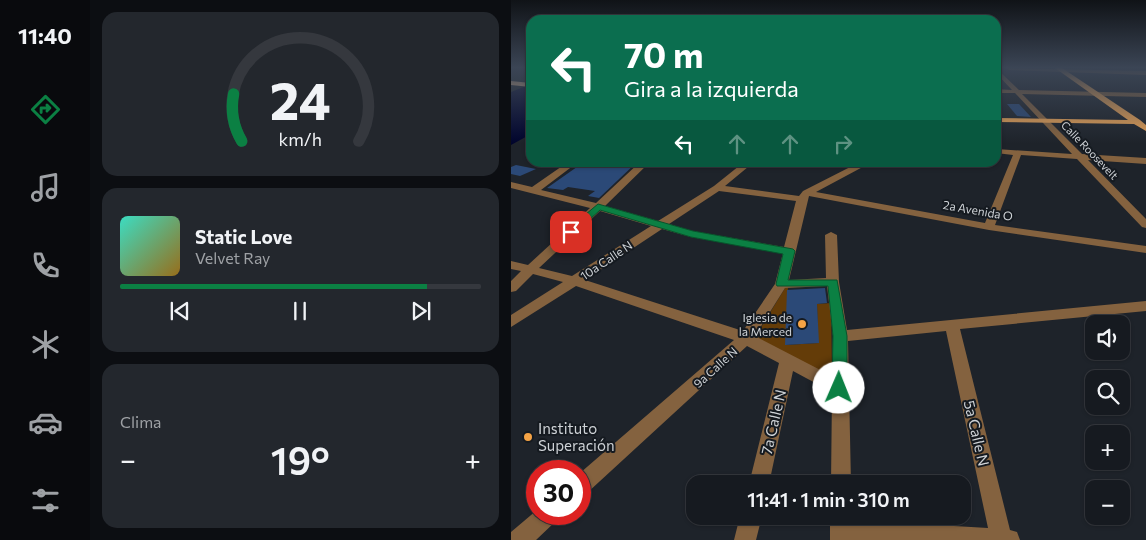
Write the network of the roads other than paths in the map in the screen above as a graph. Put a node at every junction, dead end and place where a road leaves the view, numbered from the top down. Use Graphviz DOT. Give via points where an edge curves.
graph roads {
  1 [pos="1018,93"];
  2 [pos="1093,93"];
  3 [pos="1098,93"];
  4 [pos="1146,95"];
  5 [pos="1001,120"];
  6 [pos="1047,121"];
  7 [pos="1137,122"];
  8 [pos="1146,122"];
  9 [pos="1146,129"];
  10 [pos="1001,151"];
  11 [pos="1018,153"];
  12 [pos="1081,157"];
  13 [pos="1146,160"];
  14 [pos="567,167"];
  15 [pos="641,167"];
  16 [pos="744,167"];
  17 [pos="859,167"];
  18 [pos="511,185"];
  19 [pos="717,188"];
  20 [pos="533,190"];
  21 [pos="804,196"];
  22 [pos="598,207"];
  23 [pos="659,224"];
  24 [pos="1146,225"];
  25 [pos="989,227"];
  26 [pos="831,235"];
  27 [pos="1146,250"];
  28 [pos="789,251"];
  29 [pos="511,264"];
  30 [pos="530,269"];
  31 [pos="574,281"];
  32 [pos="833,282"];
  33 [pos="781,284"];
  34 [pos="511,288"];
  35 [pos="1146,306"];
  36 [pos="511,322"];
  37 [pos="952,326"];
  38 [pos="840,336"];
  39 [pos="746,338"];
  40 [pos="788,360"];
  41 [pos="839,388"];
  42 [pos="761,475"];
  43 [pos="841,475"];
  44 [pos="591,476"];
  45 [pos="536,525"];
  46 [pos="749,525"];
  47 [pos="842,529"];
  48 [pos="519,540"];
  49 [pos="745,540"];
  50 [pos="1005,540"];
  1 -- 6 [label="street, Calle Roosevelt"];
  2 -- 7 [label="main road"];
  3 -- 4 [label="street"];
  5 -- 6 [label="main road"];
  6 -- 7 [label="main road"];
  6 -- 12 [label="street, Calle Roosevelt"];
  7 -- 8 [label="street"];
  7 -- 9 [label="main road"];
  10 -- 11 [label="street"];
  11 -- 12 [label="street"];
  11 -- 25 [label="street"];
  12 -- 13 [label="street"];
  12 -- 24 [label="street, Calle Roosevelt"];
  14 -- 20 [label="street"];
  15 -- 22 [label="street"];
  16 -- 19 [label="street, 10a Calle N"];
  17 -- 21 [label="street"];
  18 -- 20 [label="street"];
  19 -- 21 [label="street, 2a Avenida O"];
  19 -- 23 [label="street, 10a Calle N"];
  20 -- 22 [label="street"];
  21 -- 25 [label="street, 2a Avenida O"];
  21 -- 28 [label="street, 9a Calle N"];
  22 -- 23 [label="street"];
  22 -- 30 [label="street"];
  23 -- 28 [label="street" via="691,234"];
  23 -- 31 [label="street, 10a Calle N"];
  25 -- 27 [label="street, 2a Avenida O"];
  26 -- 32 [label="street"];
  28 -- 33 [label="street, 9a Calle N"];
  29 -- 30 [label="street"];
  30 -- 31 [label="street"];
  30 -- 34 [label="street"];
  31 -- 36 [label="street, 10a Calle N"];
  31 -- 39 [label="street"];
  32 -- 33 [label="street"];
  32 -- 38 [label="street"];
  33 -- 39 [label="street, 9a Calle N"];
  35 -- 37 [label="street"];
  37 -- 38 [label="street"];
  37 -- 50 [label="street, 5a Calle N"];
  38 -- 41 [label="street"];
  39 -- 40 [label="street"];
  39 -- 44 [label="street, 9a Calle N"];
  40 -- 41 [label="street"];
  40 -- 42 [label="street, 7a Calle N"];
  41 -- 43 [label="street"];
  45 -- 48 [label="street"];
  46 -- 49 [label="street"];
  47 -- 50 [label="street"];
}
